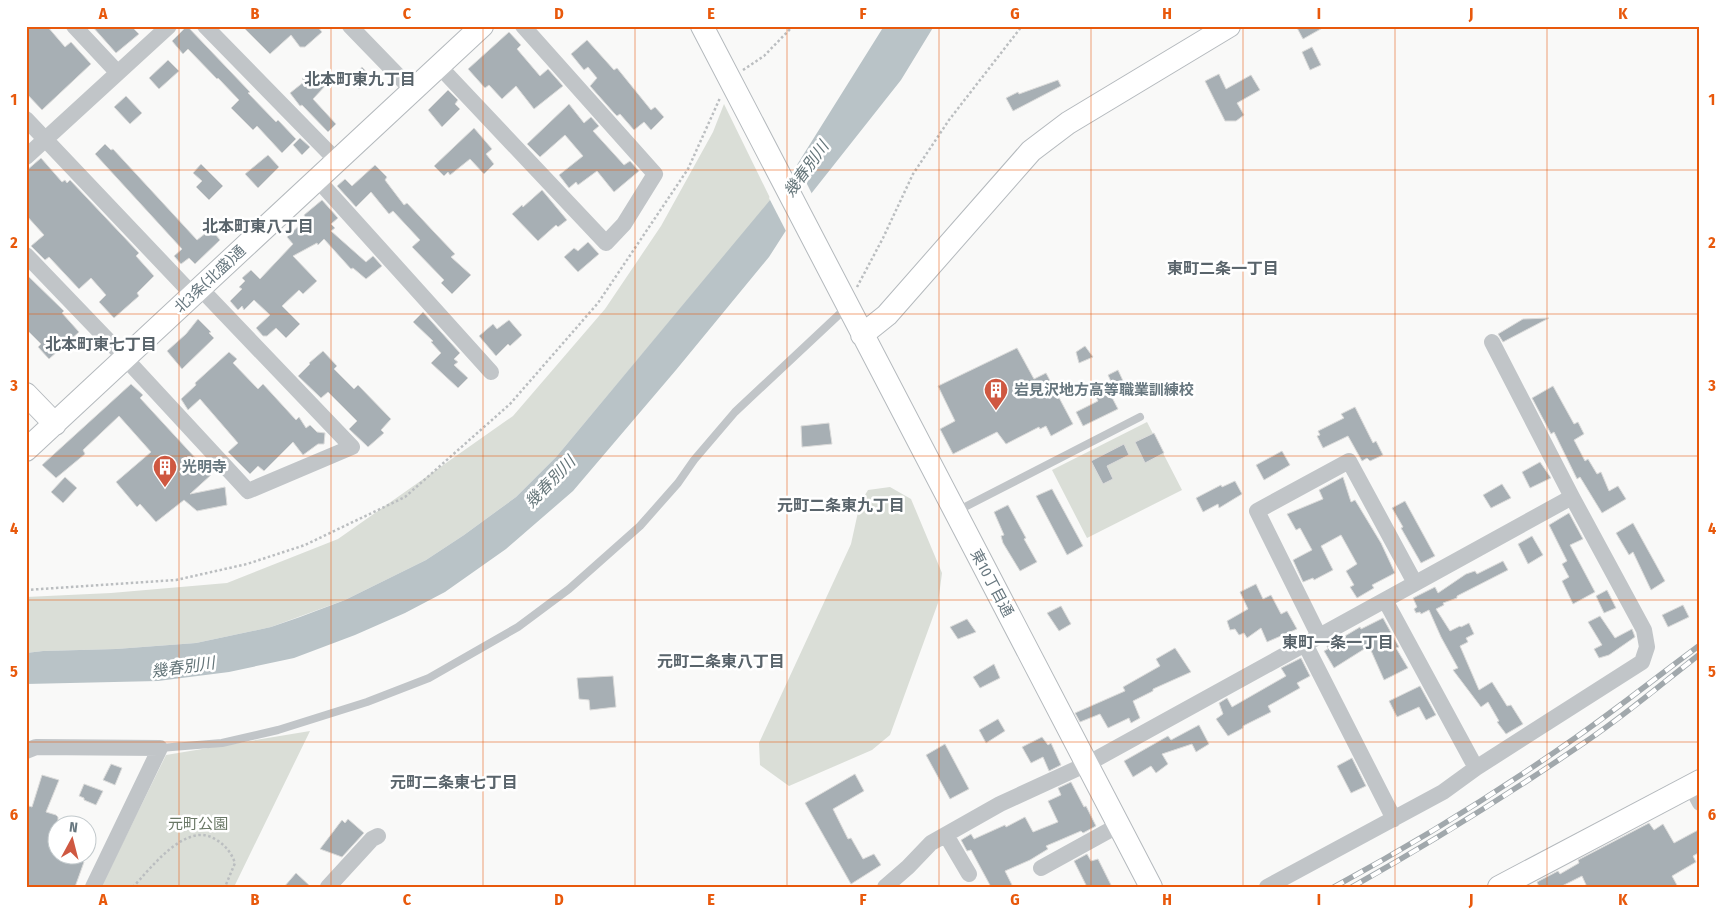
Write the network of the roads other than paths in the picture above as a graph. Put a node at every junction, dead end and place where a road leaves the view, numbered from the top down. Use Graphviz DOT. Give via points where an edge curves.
graph roads {
  1 [pos="74,26"];
  2 [pos="169,26"];
  3 [pos="205,26"];
  4 [pos="350,26"];
  5 [pos="482,26"];
  6 [pos="522,26"];
  7 [pos="702,26"];
  8 [pos="1229,26"];
  9 [pos="439,66"];
  10 [pos="118,73"];
  11 [pos="413,91"];
  12 [pos="26,119"];
  13 [pos="45,139"];
  14 [pos="26,157"];
  15 [pos="337,161"];
  16 [pos="317,179"];
  17 [pos="26,255"];
  18 [pos="197,291"];
  19 [pos="847,306"];
  20 [pos="862,335"];
  21 [pos="1492,342"];
  22 [pos="125,358"];
  23 [pos="491,372"];
  24 [pos="26,394"];
  25 [pos="1140,417"];
  26 [pos="55,424"];
  27 [pos="26,450"];
  28 [pos="1572,497"];
  29 [pos="955,512"];
  30 [pos="1415,583"];
  31 [pos="1385,600"];
  32 [pos="1319,636"];
  33 [pos="1305,644"];
  34 [pos="160,748"];
  35 [pos="26,751"];
  36 [pos="1087,764"];
  37 [pos="1476,768"];
  38 [pos="1697,790"];
  39 [pos="1394,819"];
  40 [pos="1119,825"];
  41 [pos="946,835"];
  42 [pos="378,836"];
  43 [pos="1040,868"];
  44 [pos="969,874"];
  45 [pos="1511,884"];
  46 [pos="93,887"];
  47 [pos="328,887"];
  48 [pos="885,887"];
  49 [pos="1151,887"];
  50 [pos="1267,887"];
  1 -- 10 [label="street"];
  2 -- 10 [label="street"];
  3 -- 15 [label="street"];
  4 -- 11 [label="street"];
  5 -- 9 [label="street, 北3条(北盛)通"];
  6 -- 9 [label="street" via="655,174 624,224 606,243"];
  7 -- 19 [label="street, 東10丁目通"];
  8 -- 20 [label="street" via="1068,122 1031,151 887,315"];
  9 -- 11 [label="street, 北3条(北盛)通"];
  10 -- 13 [label="street"];
  11 -- 15 [label="street, 北3条(北盛)通"];
  12 -- 13 [label="street"];
  13 -- 14 [label="street"];
  13 -- 18 [label="street"];
  15 -- 16 [label="street, 北3条(北盛)通"];
  16 -- 18 [label="street, 北3条(北盛)通"];
  16 -- 23 [label="street"];
  17 -- 22 [label="street"];
  18 -- 22 [label="street, 北3条(北盛)通"];
  18 -- 22 [label="street" via="352,447 248,491"];
  19 -- 20 [label="street, 東10丁目通"];
  19 -- 34 [label="lane" via="735,412 640,526 570,589 518,627 429,678 367,702 278,730 222,743"];
  20 -- 29 [label="street, 東10丁目通"];
  21 -- 28 [label="street"];
  22 -- 26 [label="street, 北3条(北盛)通"];
  24 -- 26 [label="street"];
  25 -- 29 [label="lane"];
  26 -- 27 [label="street, 北3条(北盛)通"];
  28 -- 30 [label="street"];
  28 -- 37 [label="street" via="1644,630 1647,647 1642,662"];
  29 -- 36 [label="street, 東10丁目通"];
  30 -- 31 [label="street"];
  30 -- 32 [label="street" via="1349,461 1257,511"];
  31 -- 32 [label="street"];
  31 -- 37 [label="street"];
  32 -- 33 [label="street"];
  33 -- 36 [label="street"];
  33 -- 39 [label="street"];
  34 -- 35 [label="street" via="36,747"];
  34 -- 46 [label="street"];
  36 -- 40 [label="street, 東10丁目通"];
  36 -- 41 [label="street" via="1000,804"];
  37 -- 39 [label="street" via="1443,792"];
  38 -- 45 [label="street"];
  39 -- 50 [label="street"];
  40 -- 43 [label="street"];
  40 -- 49 [label="street, 東10丁目通"];
  41 -- 44 [label="street"];
  41 -- 48 [label="street" via="931,843"];
  42 -- 47 [label="street"];
}
